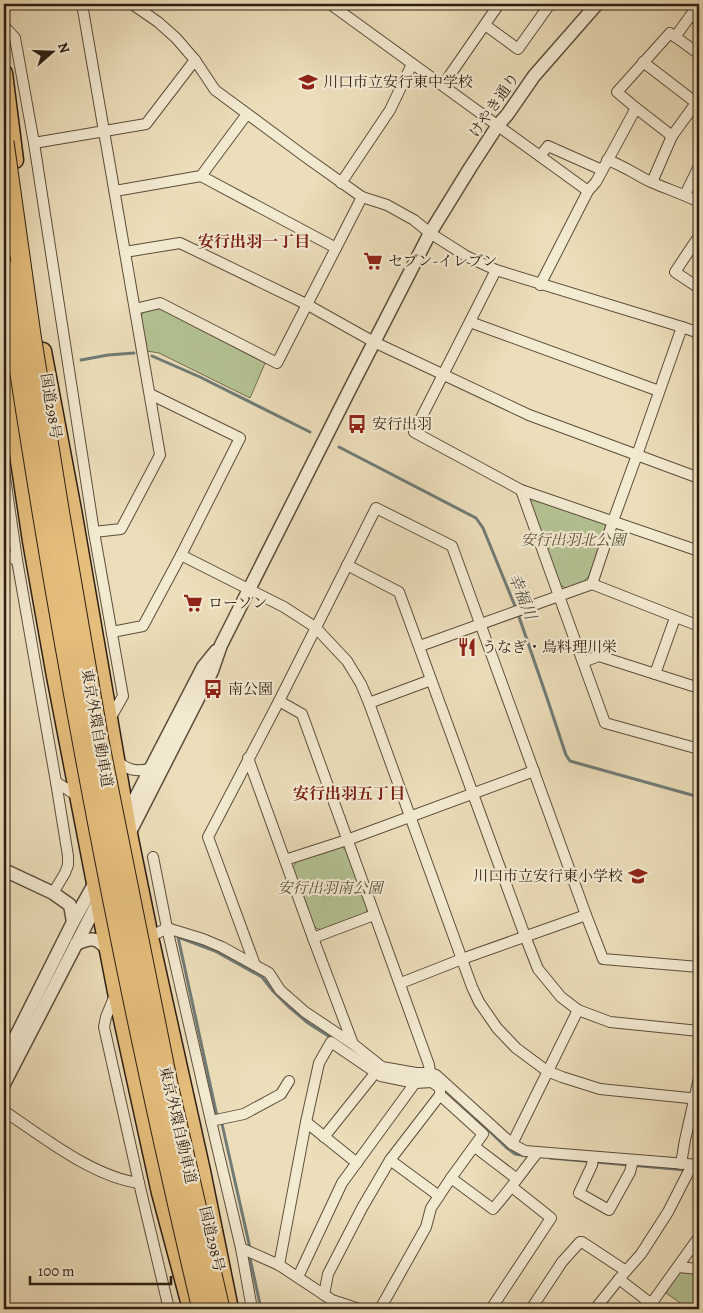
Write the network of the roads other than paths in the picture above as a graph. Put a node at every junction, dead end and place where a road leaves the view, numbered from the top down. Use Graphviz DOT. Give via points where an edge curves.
graph roads {
  1 [pos="82,4"];
  2 [pos="132,4"];
  3 [pos="330,4"];
  4 [pos="500,4"];
  5 [pos="550,4"];
  6 [pos="596,4"];
  7 [pos="699,4"];
  8 [pos="4,26"];
  9 [pos="485,26"];
  10 [pos="675,37"];
  11 [pos="699,54"];
  12 [pos="194,60"];
  13 [pos="643,62"];
  14 [pos="412,64"];
  15 [pos="4,73"];
  16 [pos="443,86"];
  17 [pos="697,104"];
  18 [pos="636,108"];
  19 [pos="247,114"];
  20 [pos="498,125"];
  21 [pos="104,131"];
  22 [pos="672,136"];
  23 [pos="4,142"];
  24 [pos="34,143"];
  25 [pos="540,156"];
  26 [pos="607,160"];
  27 [pos="699,166"];
  28 [pos="602,170"];
  29 [pos="201,176"];
  30 [pos="652,182"];
  31 [pos="341,183"];
  32 [pos="115,191"];
  33 [pos="588,191"];
  34 [pos="685,195"];
  35 [pos="362,197"];
  36 [pos="699,202"];
  37 [pos="430,233"];
  38 [pos="699,236"];
  39 [pos="336,248"];
  40 [pos="125,252"];
  41 [pos="4,268"];
  42 [pos="496,270"];
  43 [pos="540,285"];
  44 [pos="699,288"];
  45 [pos="306,304"];
  46 [pos="135,308"];
  47 [pos="470,322"];
  48 [pos="682,326"];
  49 [pos="699,333"];
  50 [pos="5,338"];
  51 [pos="374,342"];
  52 [pos="41,344"];
  53 [pos="443,375"];
  54 [pos="659,391"];
  55 [pos="150,394"];
  56 [pos="638,455"];
  57 [pos="4,470"];
  58 [pos="699,478"];
  59 [pos="521,490"];
  60 [pos="613,520"];
  61 [pos="94,532"];
  62 [pos="699,552"];
  63 [pos="4,555"];
  64 [pos="181,555"];
  65 [pos="17,560"];
  66 [pos="346,565"];
  67 [pos="592,584"];
  68 [pos="249,589"];
  69 [pos="559,596"];
  70 [pos="675,618"];
  71 [pos="480,624"];
  72 [pos="699,626"];
  73 [pos="315,627"];
  74 [pos="112,632"];
  75 [pos="221,645"];
  76 [pos="420,646"];
  77 [pos="583,662"];
  78 [pos="655,674"];
  79 [pos="431,680"];
  80 [pos="699,688"];
  81 [pos="279,701"];
  82 [pos="369,703"];
  83 [pos="110,719"];
  84 [pos="106,738"];
  85 [pos="699,749"];
  86 [pos="75,750"];
  87 [pos="248,758"];
  88 [pos="117,762"];
  89 [pos="150,769"];
  90 [pos="534,771"];
  91 [pos="56,782"];
  92 [pos="473,794"];
  93 [pos="79,797"];
  94 [pos="126,815"];
  95 [pos="410,816"];
  96 [pos="129,834"];
  97 [pos="347,840"];
  98 [pos="153,856"];
  99 [pos="285,860"];
  100 [pos="4,870"];
  101 [pos="95,882"];
  102 [pos="53,893"];
  103 [pos="99,901"];
  104 [pos="374,915"];
  105 [pos="586,915"];
  106 [pos="73,922"];
  107 [pos="167,928"];
  108 [pos="525,936"];
  109 [pos="150,937"];
  110 [pos="313,938"];
  111 [pos="76,944"];
  112 [pos="108,951"];
  113 [pos="462,959"];
  114 [pos="151,964"];
  115 [pos="255,965"];
  116 [pos="699,968"];
  117 [pos="120,974"];
  118 [pos="400,983"];
  119 [pos="116,992"];
  120 [pos="578,1010"];
  121 [pos="699,1031"];
  122 [pos="352,1044"];
  123 [pos="4,1060"];
  124 [pos="547,1071"];
  125 [pos="376,1072"];
  126 [pos="430,1073"];
  127 [pos="416,1078"];
  128 [pos="699,1078"];
  129 [pos="290,1081"];
  130 [pos="4,1084"];
  131 [pos="440,1095"];
  132 [pos="697,1098"];
  133 [pos="4,1111"];
  134 [pos="211,1122"];
  135 [pos="306,1122"];
  136 [pos="324,1137"];
  137 [pos="512,1144"];
  138 [pos="475,1146"];
  139 [pos="537,1153"];
  140 [pos="593,1157"];
  141 [pos="390,1160"];
  142 [pos="633,1160"];
  143 [pos="357,1163"];
  144 [pos="681,1164"];
  145 [pos="696,1165"];
  146 [pos="452,1178"];
  147 [pos="514,1183"];
  148 [pos="139,1184"];
  149 [pos="439,1196"];
  150 [pos="699,1237"];
  151 [pos="241,1248"];
  152 [pos="279,1265"];
  153 [pos="678,1267"];
  154 [pos="699,1269"];
  155 [pos="623,1275"];
  156 [pos="298,1277"];
  157 [pos="324,1295"];
  158 [pos="655,1307"];
  159 [pos="170,1309"];
  160 [pos="193,1309"];
  161 [pos="202,1309"];
  162 [pos="220,1309"];
  163 [pos="229,1309"];
  164 [pos="252,1309"];
  165 [pos="359,1309"];
  166 [pos="380,1309"];
  167 [pos="491,1309"];
  168 [pos="531,1309"];
  169 [pos="595,1309"];
  1 -- 21 [label="street"];
  2 -- 12 [label="street" via="176,38"];
  3 -- 14 [label="street"];
  4 -- 9 [label="street"];
  5 -- 9 [label="street" via="518,49"];
  6 -- 20 [label="street, けやき通り" via="534,76"];
  7 -- 10 [label="street"];
  8 -- 24 [label="street" via="15,38"];
  9 -- 16 [label="street"];
  10 -- 11 [label="street"];
  10 -- 13 [label="street" via="670,33"];
  12 -- 19 [label="street" via="215,90"];
  12 -- 21 [label="street" via="146,124"];
  13 -- 17 [label="street"];
  13 -- 18 [label="street" via="617,92"];
  14 -- 16 [label="street"];
  14 -- 31 [label="street" via="390,110"];
  15 -- 52 [label="highway, 国道298号"];
  16 -- 20 [label="street"];
  17 -- 22 [label="street"];
  18 -- 22 [label="street"];
  18 -- 26 [label="street"];
  19 -- 29 [label="street"];
  19 -- 31 [label="street"];
  20 -- 25 [label="street"];
  20 -- 37 [label="street, けやき通り"];
  21 -- 24 [label="street"];
  21 -- 32 [label="street"];
  22 -- 30 [label="street"];
  23 -- 162 [label="highway, 東京外環自動車道, bridge" via="31,335 99,741 166,1074"];
  24 -- 61 [label="street"];
  25 -- 28 [label="street" via="548,146"];
  25 -- 33 [label="street"];
  26 -- 28 [label="street"];
  26 -- 30 [label="street"];
  27 -- 34 [label="street"];
  28 -- 33 [label="street"];
  29 -- 32 [label="street"];
  29 -- 39 [label="street"];
  30 -- 34 [label="street"];
  31 -- 35 [label="street"];
  32 -- 40 [label="street"];
  33 -- 43 [label="street"];
  34 -- 36 [label="street"];
  35 -- 37 [label="street" via="388,205"];
  35 -- 39 [label="street"];
  37 -- 42 [label="street"];
  37 -- 51 [label="street, けやき通り"];
  38 -- 44 [label="street" via="675,272"];
  39 -- 45 [label="street"];
  40 -- 45 [label="street" via="180,243"];
  40 -- 46 [label="street"];
  41 -- 161 [label="highway, 東京外環自動車道, bridge" via="83,747 128,972"];
  42 -- 43 [label="street"];
  42 -- 47 [label="street"];
  43 -- 48 [label="street"];
  45 -- 46 [label="street" via="277,363 160,303"];
  45 -- 51 [label="street"];
  46 -- 55 [label="street"];
  47 -- 53 [label="street"];
  47 -- 54 [label="street"];
  48 -- 49 [label="street"];
  48 -- 54 [label="street"];
  50 -- 86 [label="highway"];
  50 -- 93 [label="highway" via="31,541"];
  51 -- 53 [label="street"];
  51 -- 68 [label="street, けやき通り"];
  52 -- 83 [label="highway"];
  52 -- 84 [label="highway, 国道298号"];
  53 -- 56 [label="street" via="529,415"];
  53 -- 59 [label="street" via="414,432"];
  54 -- 56 [label="street"];
  55 -- 61 [label="street" via="160,455 121,529"];
  55 -- 64 [label="street" via="240,438"];
  56 -- 58 [label="street"];
  56 -- 60 [label="street"];
  57 -- 65 [label="street"];
  59 -- 60 [label="street"];
  59 -- 69 [label="street"];
  60 -- 62 [label="street"];
  60 -- 67 [label="street"];
  61 -- 74 [label="street"];
  63 -- 65 [label="street"];
  64 -- 68 [label="street"];
  64 -- 74 [label="street" via="143,626"];
  65 -- 91 [label="street"];
  66 -- 71 [label="street" via="376,508 452,546"];
  66 -- 73 [label="street"];
  66 -- 76 [label="street" via="399,592"];
  67 -- 69 [label="street"];
  67 -- 70 [label="street"];
  68 -- 73 [label="street"];
  68 -- 75 [label="street, けやき通り"];
  69 -- 71 [label="street"];
  69 -- 77 [label="street"];
  70 -- 72 [label="street"];
  70 -- 78 [label="street"];
  71 -- 76 [label="street"];
  71 -- 90 [label="street"];
  73 -- 81 [label="street"];
  73 -- 82 [label="street" via="347,661"];
  74 -- 83 [label="street" via="123,696"];
  75 -- 89 [label="street" via="203,666"];
  75 -- 96 [label="street" via="212,671"];
  76 -- 79 [label="street"];
  77 -- 78 [label="street" via="599,656"];
  77 -- 85 [label="street" via="605,723"];
  78 -- 80 [label="street"];
  79 -- 82 [label="street"];
  79 -- 92 [label="street"];
  81 -- 87 [label="street"];
  81 -- 97 [label="street" via="302,714"];
  82 -- 95 [label="street"];
  83 -- 88 [label="highway"];
  87 -- 99 [label="street"];
  87 -- 115 [label="street" via="208,836"];
  88 -- 89 [label="street" via="138,771"];
  88 -- 94 [label="highway"];
  89 -- 94 [label="street"];
  90 -- 92 [label="street"];
  90 -- 105 [label="street"];
  91 -- 93 [label="street"];
  91 -- 102 [label="street" via="68,865"];
  92 -- 95 [label="street"];
  92 -- 108 [label="street"];
  93 -- 101 [label="highway"];
  94 -- 96 [label="highway"];
  94 -- 101 [label="street"];
  95 -- 97 [label="street"];
  95 -- 113 [label="street"];
  96 -- 103 [label="street"];
  96 -- 109 [label="highway"];
  97 -- 99 [label="street"];
  97 -- 104 [label="street"];
  98 -- 107 [label="street"];
  99 -- 110 [label="street"];
  100 -- 102 [label="street"];
  101 -- 103 [label="highway"];
  101 -- 106 [label="street"];
  102 -- 106 [label="street" via="70,905"];
  103 -- 111 [label="street"];
  103 -- 112 [label="highway"];
  104 -- 110 [label="street"];
  104 -- 118 [label="street"];
  105 -- 108 [label="street"];
  105 -- 116 [label="street" via="603,958"];
  106 -- 123 [label="street"];
  107 -- 109 [label="street"];
  107 -- 115 [label="street" via="222,947"];
  107 -- 134 [label="street"];
  108 -- 113 [label="street"];
  108 -- 120 [label="street" via="538,969 561,997"];
  109 -- 163 [label="highway"];
  110 -- 122 [label="street"];
  111 -- 112 [label="street" via="98,940"];
  111 -- 130 [label="street"];
  112 -- 119 [label="highway"];
  113 -- 118 [label="street"];
  113 -- 124 [label="street" via="472,987 497,1028 516,1048"];
  114 -- 163 [label="highway, 国道298号"];
  115 -- 122 [label="street" via="269,973 280,990 305,1012"];
  117 -- 160 [label="highway"];
  118 -- 126 [label="street"];
  119 -- 148 [label="street" via="104,1027"];
  119 -- 160 [label="highway" via="160,1193"];
  120 -- 121 [label="street" via="610,1022"];
  120 -- 124 [label="street"];
  122 -- 127 [label="street" via="382,1067"];
  124 -- 132 [label="street" via="600,1089"];
  124 -- 137 [label="street"];
  125 -- 127 [label="street" via="381,1076"];
  125 -- 135 [label="street" via="331,1042 319,1063"];
  125 -- 136 [label="street"];
  126 -- 127 [label="street"];
  126 -- 137 [label="street"];
  127 -- 131 [label="street" via="432,1082 440,1088"];
  127 -- 143 [label="street"];
  128 -- 132 [label="street"];
  129 -- 134 [label="street" via="281,1094 244,1114"];
  131 -- 138 [label="street" via="483,1134"];
  131 -- 141 [label="street"];
  132 -- 144 [label="street"];
  133 -- 148 [label="street" via="104,1174"];
  134 -- 151 [label="street"];
  135 -- 136 [label="street"];
  135 -- 152 [label="street"];
  136 -- 143 [label="street"];
  137 -- 139 [label="street"];
  138 -- 146 [label="street"];
  138 -- 147 [label="street"];
  139 -- 140 [label="street"];
  139 -- 147 [label="street"];
  140 -- 142 [label="street"];
  140 -- 142 [label="street" via="579,1193 609,1210"];
  141 -- 149 [label="street"];
  141 -- 157 [label="street" via="328,1274"];
  142 -- 144 [label="street"];
  143 -- 156 [label="street" via="342,1183"];
  144 -- 145 [label="street"];
  145 -- 155 [label="street" via="641,1254"];
  146 -- 147 [label="street" via="493,1209"];
  146 -- 149 [label="street"];
  147 -- 167 [label="street" via="551,1218"];
  148 -- 159 [label="street"];
  149 -- 166 [label="street" via="431,1208 426,1227"];
  150 -- 153 [label="street"];
  151 -- 152 [label="street"];
  151 -- 164 [label="street"];
  152 -- 156 [label="street"];
  153 -- 154 [label="street"];
  153 -- 158 [label="street"];
  155 -- 158 [label="street"];
  155 -- 168 [label="street" via="580,1242 562,1262"];
  155 -- 169 [label="street"];
  156 -- 157 [label="street"];
  157 -- 165 [label="street"];
}
